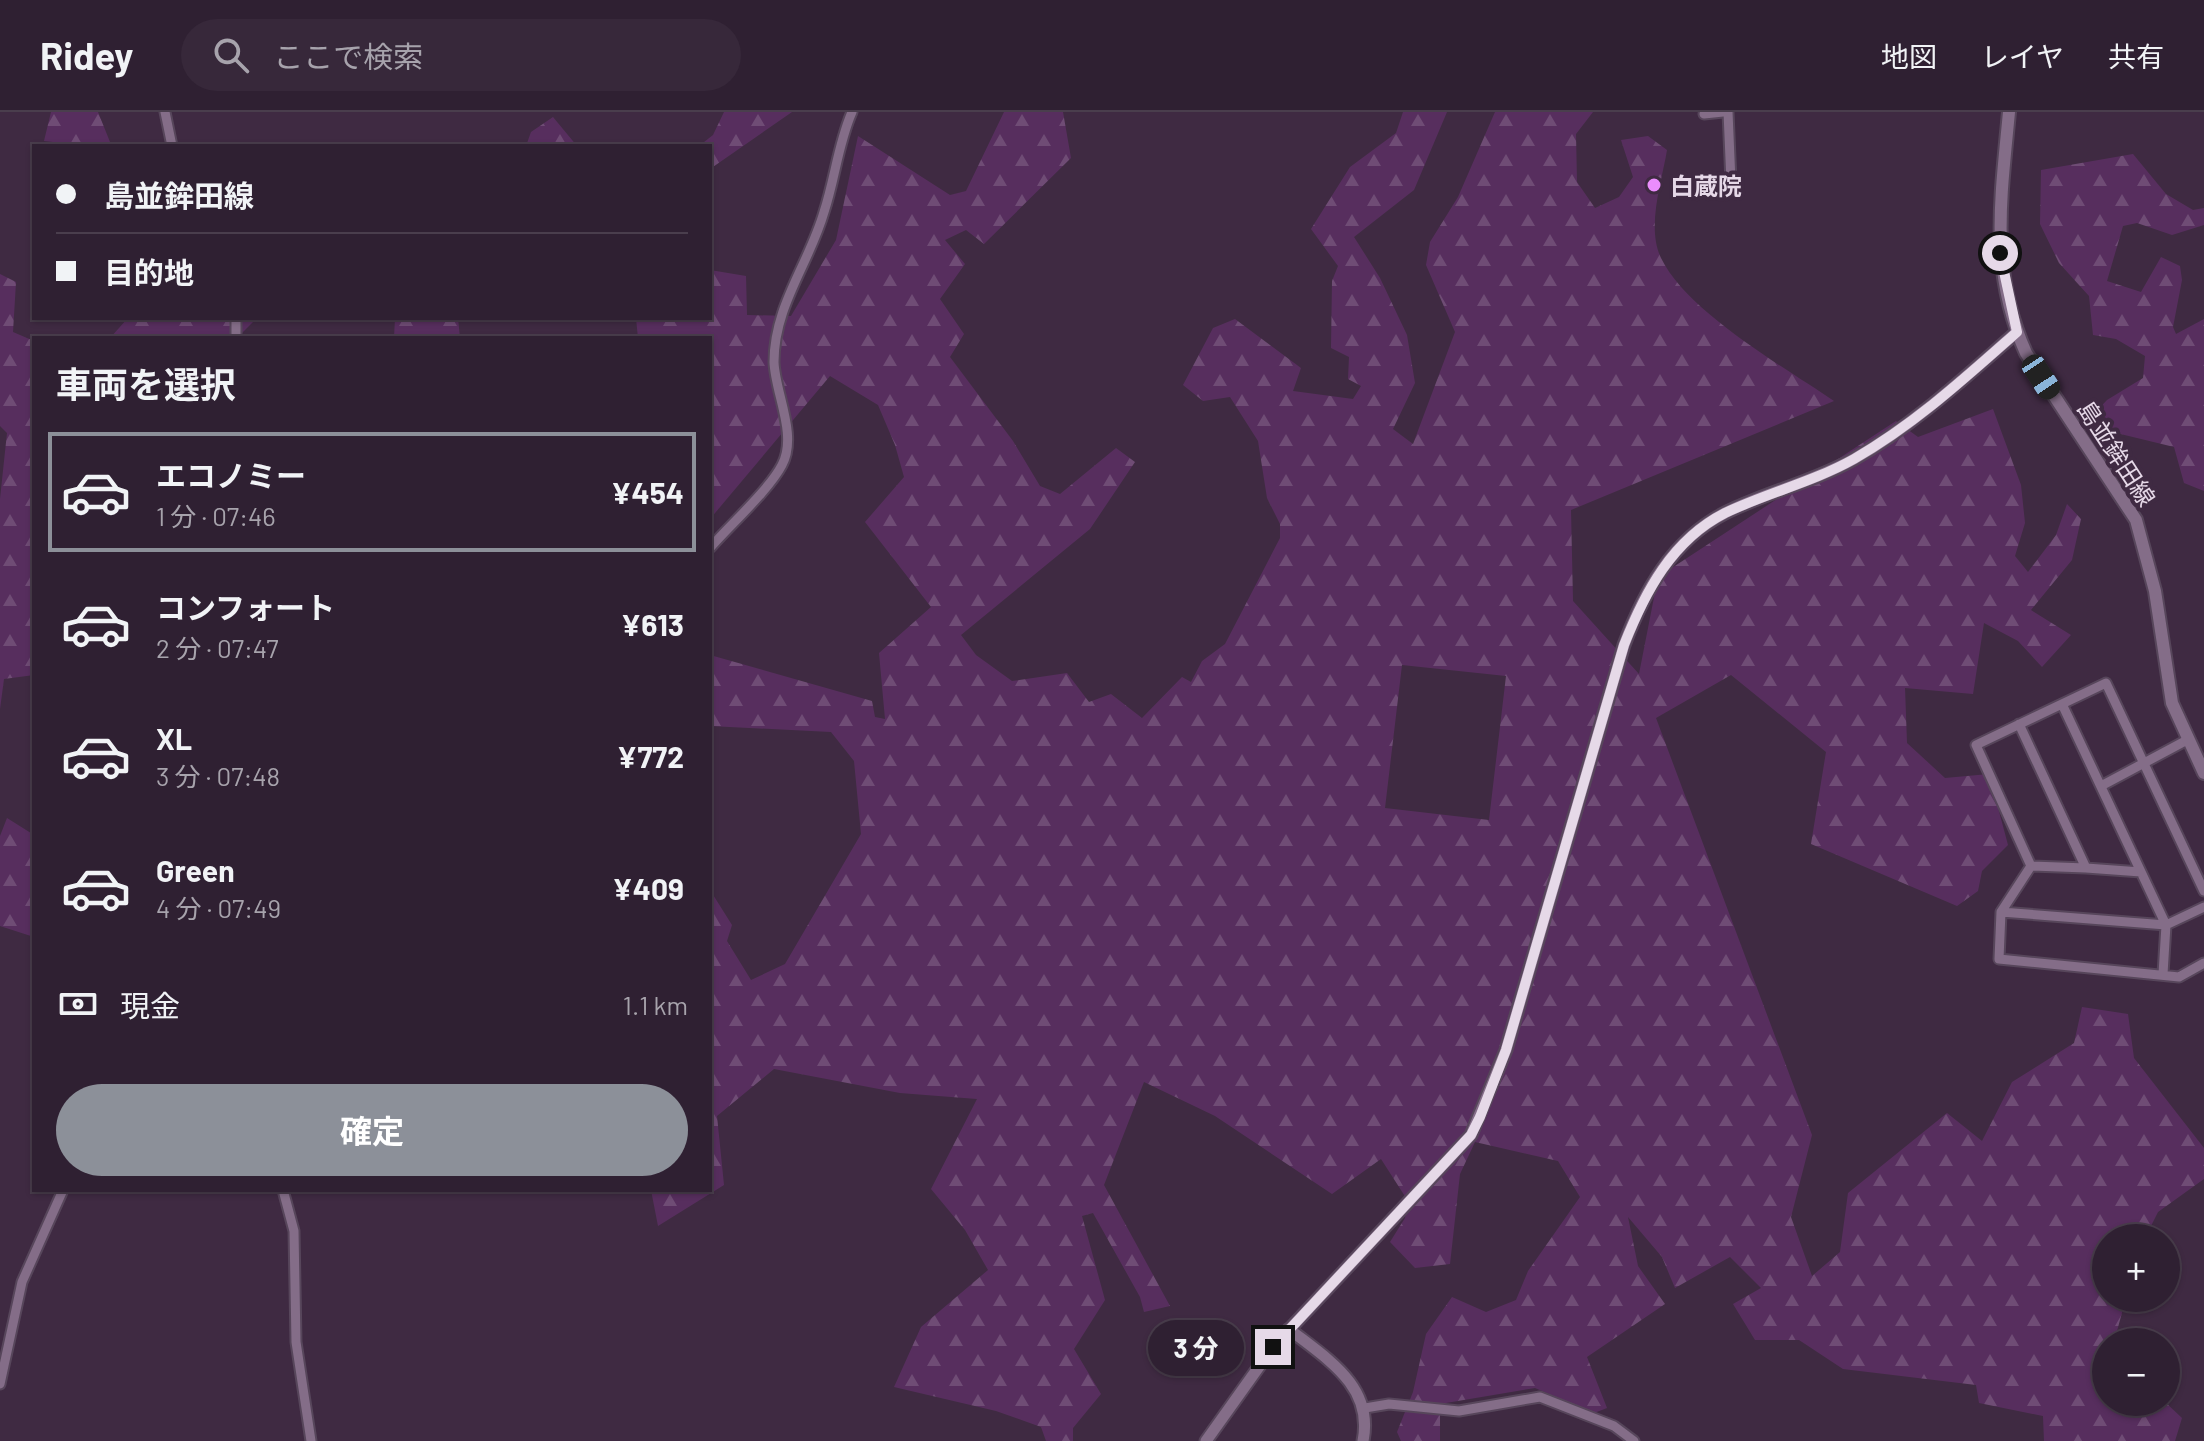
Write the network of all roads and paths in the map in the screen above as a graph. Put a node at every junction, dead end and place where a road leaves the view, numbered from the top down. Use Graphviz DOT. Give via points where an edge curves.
graph roads {
  1 [pos="165,112"];
  2 [pos="852,112"];
  3 [pos="1726,112"];
  4 [pos="2009,112"];
  5 [pos="1704,114"];
  6 [pos="172,144"];
  7 [pos="1731,182"];
  8 [pos="2017,332"];
  9 [pos="712,546"];
  10 [pos="2062,704"];
  11 [pos="2019,724"];
  12 [pos="2189,739"];
  13 [pos="2143,763"];
  14 [pos="2204,773"];
  15 [pos="2101,786"];
  16 [pos="2031,866"];
  17 [pos="2086,868"];
  18 [pos="2141,872"];
  19 [pos="2204,891"];
  20 [pos="2204,907"];
  21 [pos="2001,912"];
  22 [pos="2166,925"];
  23 [pos="2204,963"];
  24 [pos="2163,974"];
  25 [pos="62,1192"];
  26 [pos="284,1192"];
  27 [pos="1289,1329"];
  28 [pos="0,1384"];
  29 [pos="1365,1408"];
  30 [pos="311,1441"];
  31 [pos="1206,1441"];
  32 [pos="1363,1441"];
  33 [pos="1634,1441"];
  1 -- 6 [label="street"];
  2 -- 9 [label="street" via="822,220 777,332 775,374 787,434 784,461"];
  3 -- 5 [label="street"];
  3 -- 7 [label="street"];
  4 -- 8 [label="main road, 島並鉾田線" via="1998,226"];
  8 -- 12 [label="main road, 島並鉾田線" via="2136,520 2155,591 2172,703"];
  8 -- 27 [label="street" via="1900,431 1805,482 1725,513 1671,556 1639,606 1624,645 1506,1050 1480,1117 1471,1135"];
  10 -- 11 [label="street"];
  10 -- 13 [label="street" via="2106,683"];
  10 -- 15 [label="street"];
  11 -- 16 [label="street" via="1976,745"];
  11 -- 17 [label="street"];
  12 -- 13 [label="street"];
  12 -- 14 [label="main road, 島並鉾田線"];
  13 -- 15 [label="street"];
  13 -- 19 [label="street"];
  15 -- 18 [label="street"];
  16 -- 17 [label="street"];
  16 -- 21 [label="street"];
  17 -- 18 [label="street"];
  18 -- 22 [label="street"];
  20 -- 22 [label="street"];
  21 -- 22 [label="street"];
  21 -- 24 [label="street" via="1999,959"];
  22 -- 24 [label="street"];
  23 -- 24 [label="street" via="2179,977"];
  25 -- 28 [label="street" via="22,1282"];
  26 -- 30 [label="street" via="294,1231 296,1342"];
  27 -- 29 [label="street" via="1343,1372"];
  27 -- 31 [label="street"];
  29 -- 32 [label="street"];
  29 -- 33 [label="street" via="1389,1404 1459,1411 1540,1397 1614,1426"];
}
